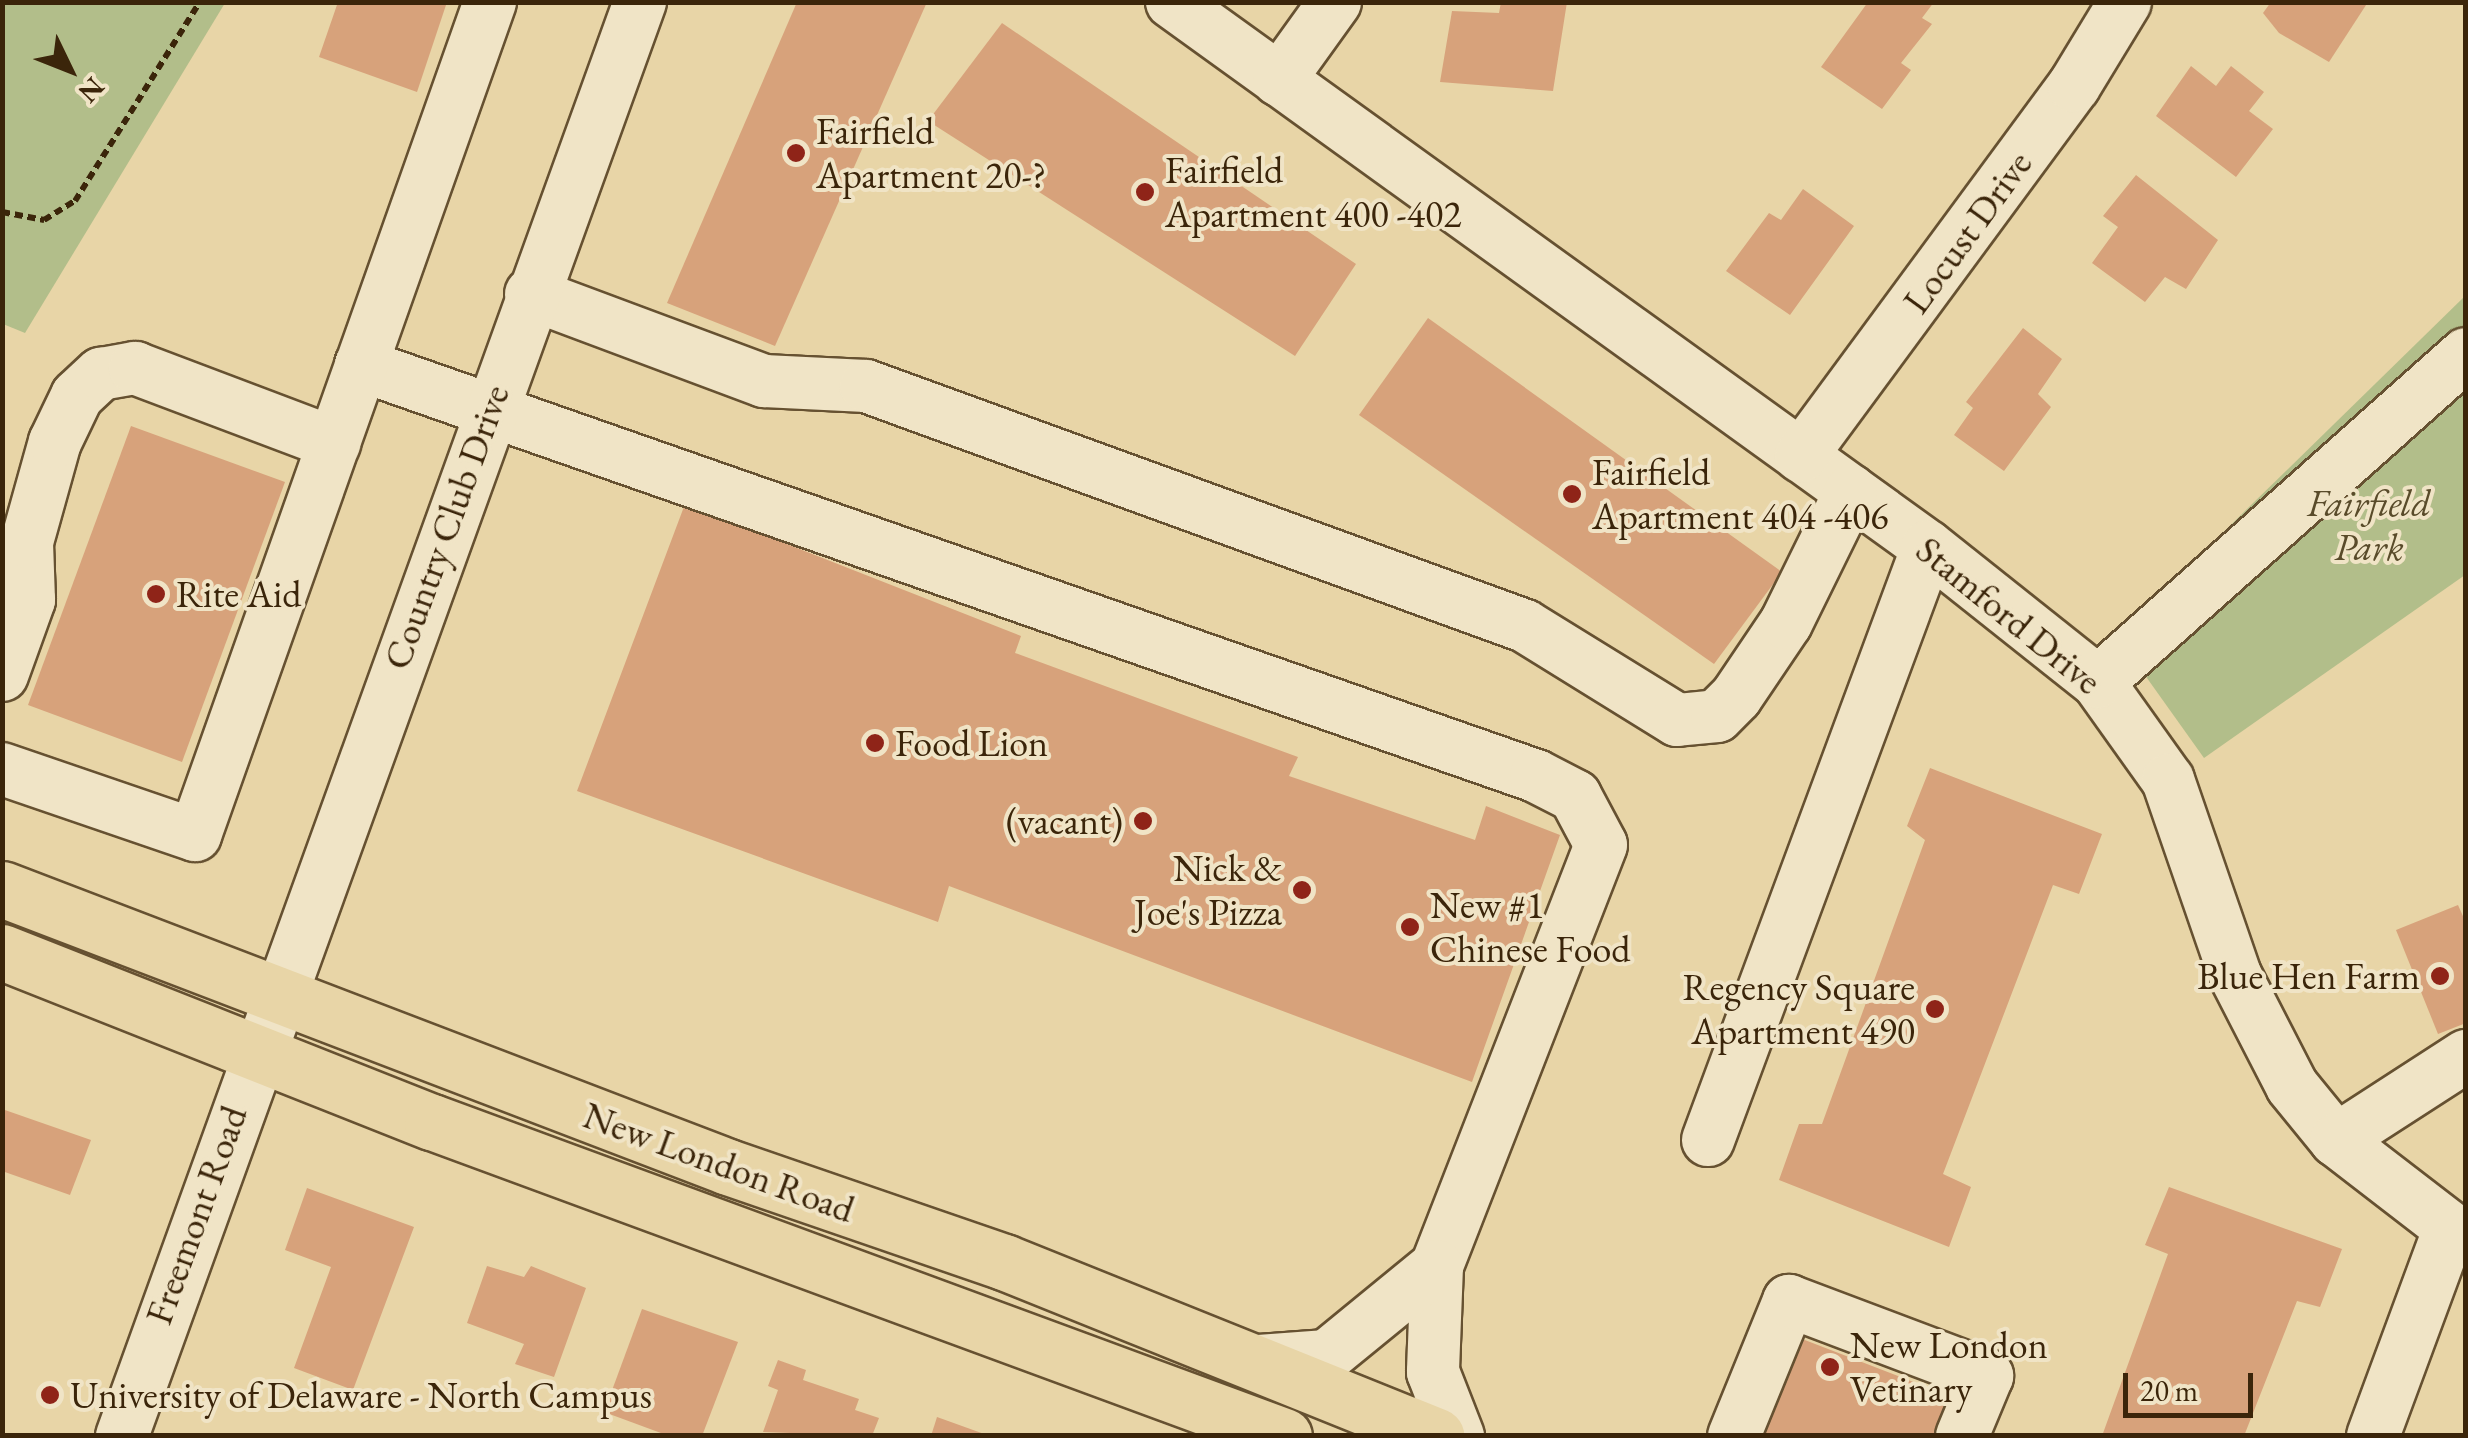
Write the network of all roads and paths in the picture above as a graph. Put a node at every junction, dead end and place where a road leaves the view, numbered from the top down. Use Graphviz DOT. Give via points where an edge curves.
graph roads {
  1 [pos="200,2"];
  2 [pos="490,2"];
  3 [pos="640,2"];
  4 [pos="1172,2"];
  5 [pos="1335,2"];
  6 [pos="2125,2"];
  7 [pos="1279,80"];
  8 [pos="2,212"];
  9 [pos="531,294"];
  10 [pos="2466,354"];
  11 [pos="362,365"];
  12 [pos="489,409"];
  13 [pos="334,443"];
  14 [pos="1801,456"];
  15 [pos="1851,491"];
  16 [pos="1928,547"];
  17 [pos="2,675"];
  18 [pos="2098,682"];
  19 [pos="2,769"];
  20 [pos="2,889"];
  21 [pos="2,952"];
  22 [pos="277,992"];
  23 [pos="255,1053"];
  24 [pos="2466,1056"];
  25 [pos="1708,1140"];
  26 [pos="2336,1140"];
  27 [pos="2457,1236"];
  28 [pos="1436,1266"];
  29 [pos="1259,1362"];
  30 [pos="122,1436"];
  31 [pos="1284,1436"];
  32 [pos="1436,1436"];
  33 [pos="1458,1436"];
  34 [pos="1734,1436"];
  35 [pos="1962,1436"];
  36 [pos="2373,1436"];
  1 -- 8 [label="path" via="75,201 44,220"];
  2 -- 11 [label="street"];
  3 -- 9 [label="street, Country Club Drive"];
  4 -- 7 [label="street, Stamford Drive"];
  5 -- 7 [label="street"];
  6 -- 14 [label="street, Locust Drive" via="2074,86"];
  7 -- 14 [label="street, Stamford Drive"];
  9 -- 12 [label="street, Country Club Drive"];
  9 -- 15 [label="street" via="764,381 866,386 1525,626 1676,720 1718,716 1736,698 1786,624"];
  10 -- 18 [label="street"];
  11 -- 12 [label="street"];
  11 -- 13 [label="street"];
  12 -- 22 [label="street, Country Club Drive"];
  12 -- 28 [label="street" via="1517,769 1575,796 1601,844"];
  13 -- 17 [label="street" via="135,368 101,374 76,396 55,442 28,542 30,600"];
  13 -- 19 [label="street" via="195,835"];
  14 -- 15 [label="street, Stamford Drive"];
  15 -- 16 [label="street, Stamford Drive"];
  16 -- 18 [label="street, Stamford Drive"];
  16 -- 25 [label="street"];
  18 -- 26 [label="street, Stamford Drive" via="2168,780 2261,1037"];
  20 -- 22 [label="main road, New London Road"];
  21 -- 23 [label="main road, New London Road"];
  22 -- 23 [label="street, Country Club Drive"];
  22 -- 29 [label="main road, New London Road"];
  23 -- 30 [label="street, Freemont Road"];
  23 -- 31 [label="main road, New London Road"];
  24 -- 26 [label="street"];
  26 -- 27 [label="street, Stamford Drive"];
  27 -- 36 [label="street"];
  28 -- 29 [label="street" via="1326,1356"];
  28 -- 33 [label="street" via="1433,1372"];
  29 -- 32 [label="main road, New London Road"];
  34 -- 35 [label="street" via="1789,1301 1988,1376"];
}
